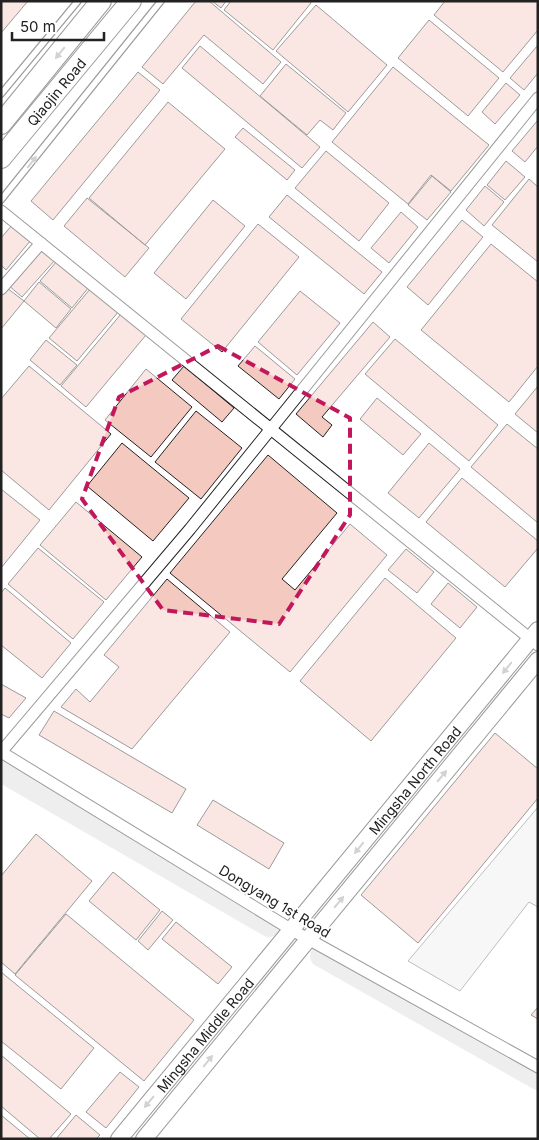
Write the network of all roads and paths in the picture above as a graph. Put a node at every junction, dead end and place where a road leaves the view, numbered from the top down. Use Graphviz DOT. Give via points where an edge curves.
graph roads {
  1 [pos="78,1"];
  2 [pos="101,1"];
  3 [pos="131,1"];
  4 [pos="161,1"];
  5 [pos="1,94"];
  6 [pos="538,98"];
  7 [pos="1,124"];
  8 [pos="1,158"];
  9 [pos="1,200"];
  10 [pos="1,211"];
  11 [pos="41,243"];
  12 [pos="1,289"];
  13 [pos="272,429"];
  14 [pos="535,638"];
  15 [pos="538,660"];
  16 [pos="1,752"];
  17 [pos="292,930"];
  18 [pos="308,939"];
  19 [pos="538,1067"];
  20 [pos="119,1139"];
  21 [pos="144,1139"];
  1 -- 5 [label="lane"];
  2 -- 7 [label="highway, Qiaojin Road, one-way"];
  3 -- 8 [label="highway, Qiaojin Road"];
  9 -- 4 [label="lane, one-way"];
  6 -- 13 [label="street"];
  10 -- 11 [label="street"];
  11 -- 12 [label="street"];
  11 -- 13 [label="street"];
  13 -- 14 [label="street"];
  13 -- 16 [label="street"];
  14 -- 17 [label="street, Mingsha North Road, one-way"];
  18 -- 15 [label="street, Mingsha North Road, one-way"];
  16 -- 17 [label="street, Dongyang 1st Road"];
  17 -- 18 [label="street, Dongyang 1st Road"];
  17 -- 20 [label="street, Mingsha Middle Road, one-way"];
  18 -- 19 [label="street, Dongyang 1st Road"];
  21 -- 18 [label="street, Mingsha Middle Road, one-way"];
}
